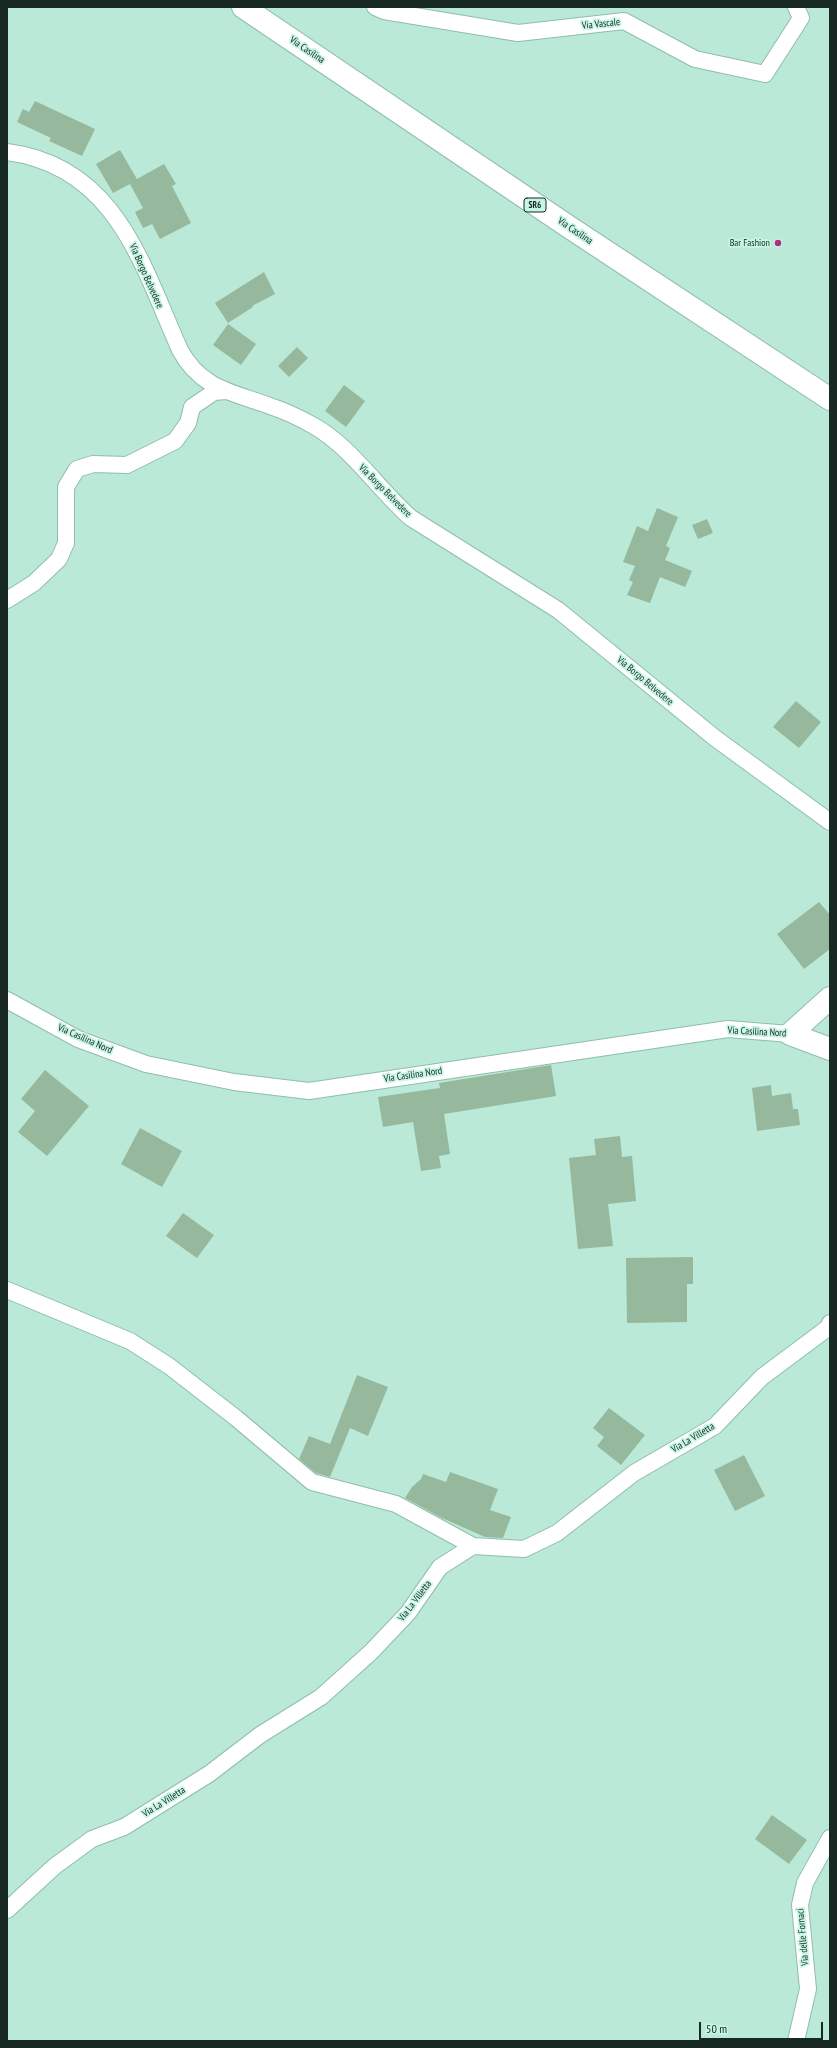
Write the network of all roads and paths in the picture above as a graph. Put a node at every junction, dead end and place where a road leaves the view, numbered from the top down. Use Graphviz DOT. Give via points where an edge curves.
graph roads {
  1 [pos="243,7"];
  2 [pos="375,7"];
  3 [pos="796,7"];
  4 [pos="7,152"];
  5 [pos="226,391"];
  6 [pos="830,399"];
  7 [pos="7,600"];
  8 [pos="830,822"];
  9 [pos="830,998"];
  10 [pos="7,1000"];
  11 [pos="790,1034"];
  12 [pos="830,1049"];
  13 [pos="7,1290"];
  14 [pos="830,1326"];
  15 [pos="473,1546"];
  16 [pos="830,1838"];
  17 [pos="7,1910"];
  18 [pos="796,2041"];
  1 -- 6 [label="main road, Via Casilina / SR6"];
  2 -- 3 [label="street, Via Vascale" via="384,12 518,33 624,21 695,59 765,74 801,18"];
  4 -- 5 [label="street, Via Borgo Belvedere" via="58,168 103,200 128,235 183,356 198,374"];
  5 -- 7 [label="street" via="214,392 192,407 188,424 175,441 127,465 93,464 77,469 66,487 66,543 58,559 34,583"];
  5 -- 8 [label="street, Via Borgo Belvedere" via="275,408 328,435 411,518 558,610 720,742"];
  9 -- 11 [label="main road"];
  10 -- 11 [label="street, Via Casilina Nord" via="78,1039 146,1064 234,1082 309,1091 728,1030"];
  11 -- 12 [label="main road, Via Casilina Nord"];
  13 -- 15 [label="street" via="130,1341 168,1366 236,1418 312,1482 396,1504"];
  14 -- 15 [label="street, Via La Villetta" via="762,1377 715,1426 634,1473 557,1533 524,1549"];
  15 -- 17 [label="street, Via La Villetta" via="440,1567 408,1613 321,1697 260,1734 203,1779 124,1826 92,1839 55,1866"];
  16 -- 18 [label="street, Via delle Fornaci" via="805,1883 800,1905 808,1989"];
}
